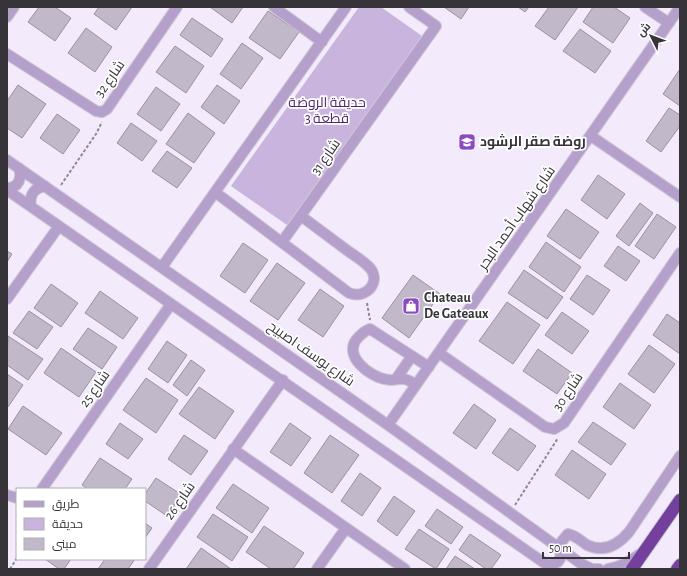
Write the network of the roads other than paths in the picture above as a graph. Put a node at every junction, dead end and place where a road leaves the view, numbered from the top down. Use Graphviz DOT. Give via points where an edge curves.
graph roads {
  1 [pos="14,7"];
  2 [pos="177,7"];
  3 [pos="274,7"];
  4 [pos="346,7"];
  5 [pos="409,7"];
  6 [pos="645,7"];
  7 [pos="680,7"];
  8 [pos="7,17"];
  9 [pos="669,23"];
  10 [pos="322,42"];
  11 [pos="7,54"];
  12 [pos="591,136"];
  13 [pos="7,160"];
  14 [pos="18,168"];
  15 [pos="45,186"];
  16 [pos="7,189"];
  17 [pos="215,192"];
  18 [pos="680,197"];
  19 [pos="31,206"];
  20 [pos="301,216"];
  21 [pos="60,226"];
  22 [pos="282,242"];
  23 [pos="680,253"];
  24 [pos="162,267"];
  25 [pos="7,299"];
  26 [pos="171,304"];
  27 [pos="439,353"];
  28 [pos="412,356"];
  29 [pos="429,367"];
  30 [pos="396,379"];
  31 [pos="283,380"];
  32 [pos="416,385"];
  33 [pos="388,425"];
  34 [pos="234,450"];
  35 [pos="680,456"];
  36 [pos="43,488"];
  37 [pos="680,500"];
  38 [pos="346,528"];
  39 [pos="559,548"];
  40 [pos="645,550"];
  41 [pos="680,565"];
  42 [pos="546,567"];
  43 [pos="149,569"];
  44 [pos="317,569"];
  45 [pos="405,569"];
  46 [pos="599,569"];
  47 [pos="608,569"];
  48 [pos="632,569"];
  49 [pos="677,569"];
  1 -- 8 [label="street"];
  2 -- 11 [label="street, شارع 32" via="102,112 96,111"];
  3 -- 10 [label="street"];
  4 -- 10 [label="street"];
  5 -- 20 [label="street, شارع 31" via="436,26"];
  6 -- 9 [label="street"];
  7 -- 9 [label="street, شارع شهاب أحمد البحر"];
  9 -- 12 [label="street, شارع شهاب أحمد البحر"];
  10 -- 17 [label="street"];
  12 -- 18 [label="street"];
  12 -- 27 [label="street, شارع شهاب أحمد البحر"];
  13 -- 14 [label="street, شارع يوسف اصبيح"];
  14 -- 15 [label="street, شارع يوسف اصبيح"];
  14 -- 16 [label="street" via="20,180"];
  15 -- 19 [label="street" via="31,194"];
  15 -- 24 [label="street, شارع يوسف اصبيح"];
  16 -- 19 [label="street"];
  17 -- 22 [label="street"];
  17 -- 24 [label="street"];
  19 -- 21 [label="street"];
  20 -- 22 [label="street, شارع 31"];
  20 -- 22 [label="street" via="368,265 373,273 374,284 364,293 349,293"];
  21 -- 25 [label="street"];
  21 -- 26 [label="street"];
  23 -- 27 [label="street, شارع 30" via="564,423 557,428 545,427"];
  24 -- 33 [label="street, شارع يوسف اصبيح"];
  26 -- 31 [label="street"];
  26 -- 36 [label="street, شارع 25"];
  27 -- 29 [label="street, شارع شهاب أحمد البحر"];
  28 -- 29 [label="street"];
  28 -- 30 [label="street"];
  28 -- 30 [label="street" via="370,329 362,333 354,343 354,357 362,366 385,380"];
  29 -- 32 [label="street, شارع شهاب أحمد البحر"];
  30 -- 32 [label="street" via="406,378"];
  31 -- 34 [label="street, شارع 26"];
  31 -- 42 [label="street"];
  32 -- 33 [label="street, شارع شهاب أحمد البحر"];
  33 -- 39 [label="street, شارع يوسف اصبيح"];
  34 -- 38 [label="street"];
  34 -- 43 [label="street, شارع 26"];
  35 -- 39 [label="street" via="622,541 611,547 601,548 589,546 568,534"];
  37 -- 40 [label="highway"];
  38 -- 44 [label="street"];
  38 -- 45 [label="street"];
  39 -- 42 [label="street" via="558,562"];
  39 -- 46 [label="street, شارع يوسف اصبيح" via="580,563 592,569"];
  40 -- 47 [label="street" via="630,562"];
  40 -- 48 [label="highway"];
  41 -- 49 [label="highway"];
}
